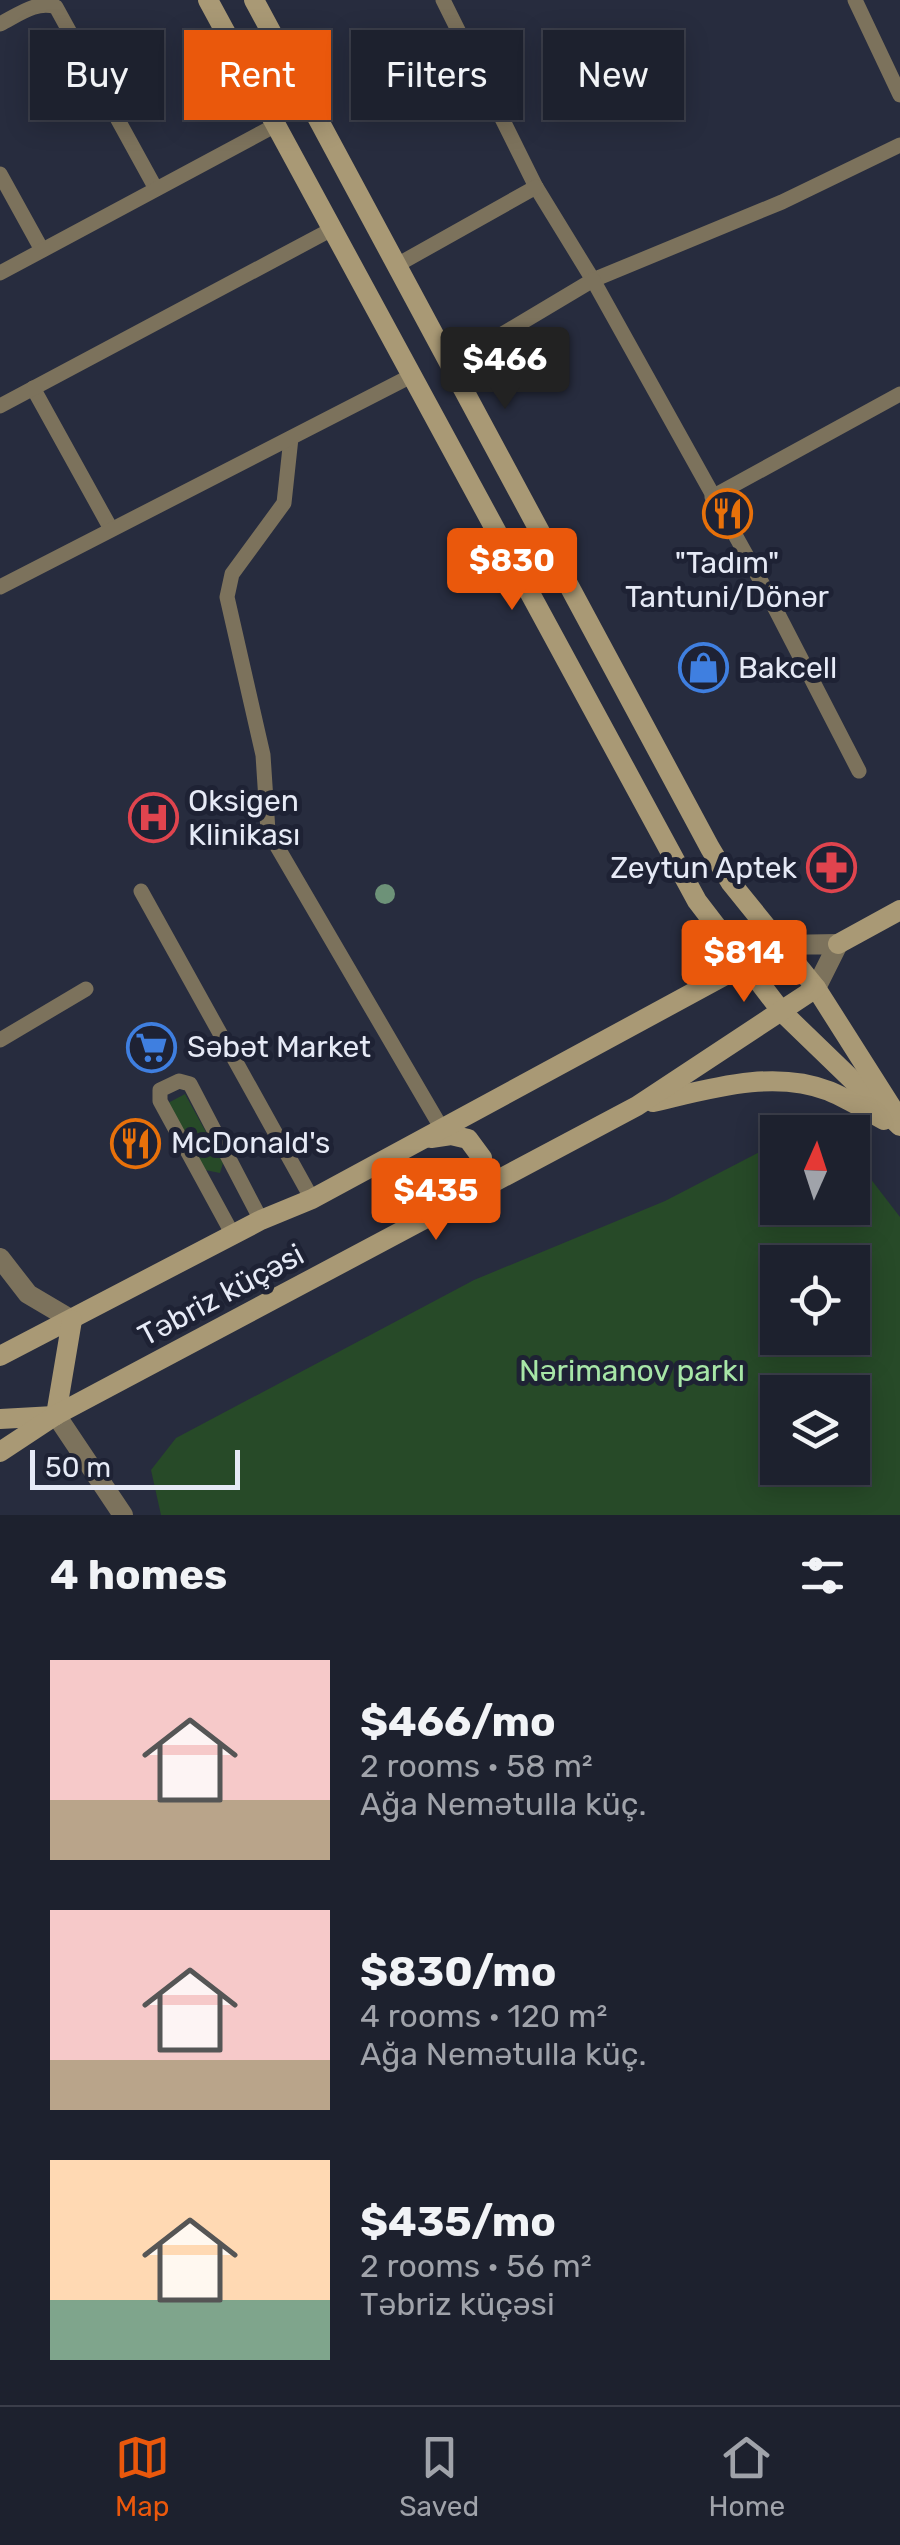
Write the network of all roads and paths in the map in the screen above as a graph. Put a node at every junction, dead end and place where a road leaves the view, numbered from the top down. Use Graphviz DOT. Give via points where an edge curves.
graph roads {
  1 [pos="208,0"];
  2 [pos="254,0"];
  3 [pos="443,0"];
  4 [pos="855,0"];
  5 [pos="0,24"];
  6 [pos="900,95"];
  7 [pos="276,125"];
  8 [pos="900,145"];
  9 [pos="0,174"];
  10 [pos="536,187"];
  11 [pos="156,188"];
  12 [pos="334,228"];
  13 [pos="42,250"];
  14 [pos="397,265"];
  15 [pos="0,272"];
  16 [pos="592,280"];
  17 [pos="449,361"];
  18 [pos="413,375"];
  19 [pos="33,388"];
  20 [pos="900,394"];
  21 [pos="0,406"];
  22 [pos="291,438"];
  23 [pos="712,496"];
  24 [pos="111,529"];
  25 [pos="0,566"];
  26 [pos="4,585"];
  27 [pos="859,771"];
  28 [pos="141,891"];
  29 [pos="900,910"];
  30 [pos="838,944"];
  31 [pos="781,945"];
  32 [pos="744,966"];
  33 [pos="816,988"];
  34 [pos="86,989"];
  35 [pos="782,1012"];
  36 [pos="0,1040"];
  37 [pos="637,1106"];
  38 [pos="900,1125"];
  39 [pos="442,1129"];
  40 [pos="422,1140"];
  41 [pos="312,1199"];
  42 [pos="460,1203"];
  43 [pos="261,1220"];
  44 [pos="233,1235"];
  45 [pos="0,1258"];
  46 [pos="72,1320"];
  47 [pos="0,1356"];
  48 [pos="56,1415"];
  49 [pos="0,1419"];
  50 [pos="0,1452"];
  51 [pos="122,1515"];
  1 -- 7 [label="main road"];
  2 -- 14 [label="main road"];
  3 -- 10 [label="lane"];
  4 -- 6 [label="lane"];
  5 -- 11 [label="lane" via="46,2 56,7"];
  7 -- 11 [label="lane"];
  7 -- 12 [label="main road"];
  8 -- 16 [label="lane"];
  9 -- 13 [label="lane"];
  10 -- 14 [label="lane"];
  10 -- 16 [label="lane"];
  11 -- 13 [label="lane"];
  12 -- 18 [label="main road"];
  12 -- 19 [label="lane"];
  13 -- 15 [label="lane"];
  14 -- 17 [label="main road"];
  16 -- 17 [label="lane"];
  16 -- 23 [label="lane"];
  17 -- 31 [label="main road" via="731,883"];
  18 -- 22 [label="lane"];
  18 -- 32 [label="main road" via="679,872"];
  19 -- 21 [label="lane"];
  19 -- 24 [label="lane"];
  20 -- 23 [label="lane"];
  22 -- 24 [label="lane"];
  22 -- 39 [label="lane" via="284,502 232,574 227,597 263,755 268,830"];
  23 -- 27 [label="lane"];
  24 -- 26 [label="lane"];
  25 -- 26 [label="lane"];
  28 -- 41 [label="lane"];
  29 -- 30 [label="main road"];
  30 -- 31 [label="street"];
  30 -- 33 [label="street"];
  31 -- 32 [label="main road, Təbriz küçəsi"];
  31 -- 33 [label="main road"];
  32 -- 35 [label="main road"];
  32 -- 39 [label="main road, Təbriz küçəsi"];
  33 -- 35 [label="main road, Təbriz küçəsi"];
  33 -- 38 [label="main road"];
  34 -- 36 [label="lane"];
  35 -- 37 [label="main road, Təbriz küçəsi"];
  35 -- 38 [label="main road"];
  37 -- 38 [label="main road" via="744,1083 784,1082 830,1091"];
  37 -- 42 [label="main road, Təbriz küçəsi"];
  39 -- 40 [label="main road, Təbriz küçəsi"];
  40 -- 41 [label="main road, Təbriz küçəsi"];
  40 -- 42 [label="main road" via="468,1140 482,1158 477,1181"];
  41 -- 43 [label="main road, Təbriz küçəsi"];
  42 -- 48 [label="main road, Təbriz küçəsi"];
  43 -- 44 [label="main road, Təbriz küçəsi"];
  43 -- 44 [label="lane" via="190,1084 178,1081 160,1090"];
  44 -- 46 [label="main road, Təbriz küçəsi"];
  45 -- 46 [label="street" via="28,1294"];
  46 -- 47 [label="main road, Təbriz küçəsi"];
  46 -- 48 [label="main road"];
  48 -- 49 [label="main road"];
  48 -- 50 [label="main road, Təbriz küçəsi"];
  48 -- 51 [label="street"];
}
